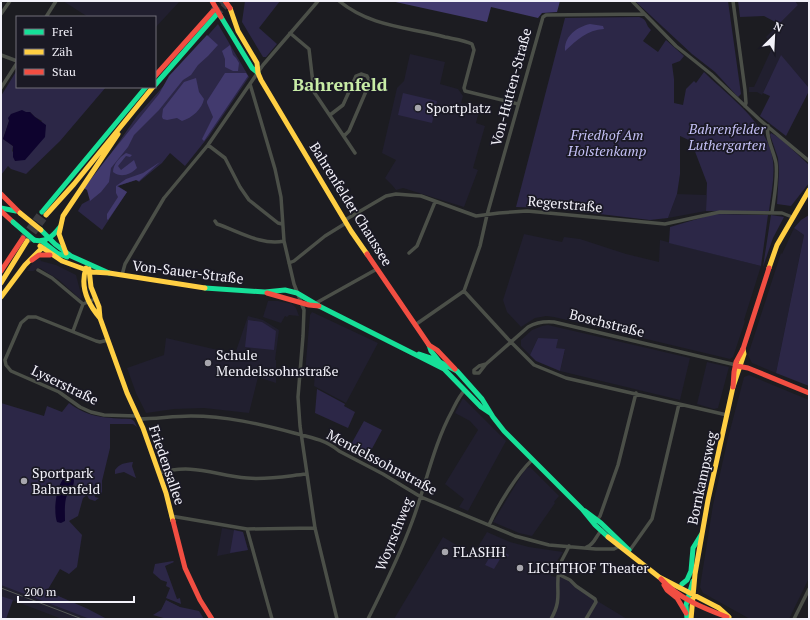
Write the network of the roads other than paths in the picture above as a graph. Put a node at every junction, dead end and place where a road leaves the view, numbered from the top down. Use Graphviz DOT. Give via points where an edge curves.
graph roads {
  1 [pos="10,1"];
  2 [pos="56,1"];
  3 [pos="212,1"];
  4 [pos="225,1"];
  5 [pos="318,1"];
  6 [pos="339,1"];
  7 [pos="632,1"];
  8 [pos="733,1"];
  9 [pos="1,14"];
  10 [pos="645,14"];
  11 [pos="47,16"];
  12 [pos="290,33"];
  13 [pos="1,55"];
  14 [pos="16,62"];
  15 [pos="16,64"];
  16 [pos="258,73"];
  17 [pos="156,75"];
  18 [pos="156,84"];
  19 [pos="250,84"];
  20 [pos="1,88"];
  21 [pos="145,88"];
  22 [pos="152,88"];
  23 [pos="518,104"];
  24 [pos="745,106"];
  25 [pos="330,115"];
  26 [pos="124,121"];
  27 [pos="768,126"];
  28 [pos="344,136"];
  29 [pos="208,145"];
  30 [pos="355,152"];
  31 [pos="809,161"];
  32 [pos="809,190"];
  33 [pos="1,194"];
  34 [pos="809,200"];
  35 [pos="435,202"];
  36 [pos="801,205"];
  37 [pos="1,209"];
  38 [pos="20,213"];
  39 [pos="772,213"];
  40 [pos="487,215"];
  41 [pos="792,217"];
  42 [pos="216,221"];
  43 [pos="345,221"];
  44 [pos="282,224"];
  45 [pos="60,227"];
  46 [pos="41,230"];
  47 [pos="49,239"];
  48 [pos="34,240"];
  49 [pos="284,241"];
  50 [pos="43,242"];
  51 [pos="42,248"];
  52 [pos="66,253"];
  53 [pos="409,253"];
  54 [pos="50,255"];
  55 [pos="76,259"];
  56 [pos="289,263"];
  57 [pos="88,264"];
  58 [pos="23,268"];
  59 [pos="377,269"];
  60 [pos="38,270"];
  61 [pos="87,270"];
  62 [pos="1,271"];
  63 [pos="109,273"];
  64 [pos="122,275"];
  65 [pos="1,282"];
  66 [pos="464,291"];
  67 [pos="265,292"];
  68 [pos="297,293"];
  69 [pos="1,297"];
  70 [pos="284,297"];
  71 [pos="96,299"];
  72 [pos="86,302"];
  73 [pos="301,302"];
  74 [pos="316,304"];
  75 [pos="100,318"];
  76 [pos="415,325"];
  77 [pos="73,331"];
  78 [pos="108,340"];
  79 [pos="511,341"];
  80 [pos="429,345"];
  81 [pos="409,352"];
  82 [pos="438,361"];
  83 [pos="486,364"];
  84 [pos="738,366"];
  85 [pos="444,369"];
  86 [pos="457,371"];
  87 [pos="465,390"];
  88 [pos="809,393"];
  89 [pos="636,394"];
  90 [pos="679,404"];
  91 [pos="490,413"];
  92 [pos="727,415"];
  93 [pos="138,417"];
  94 [pos="301,435"];
  95 [pos="532,460"];
  96 [pos="159,473"];
  97 [pos="306,474"];
  98 [pos="421,497"];
  99 [pos="582,509"];
  100 [pos="172,516"];
  101 [pos="597,520"];
  102 [pos="489,526"];
  103 [pos="315,528"];
  104 [pos="704,528"];
  105 [pos="247,529"];
  106 [pos="601,531"];
  107 [pos="609,531"];
  108 [pos="618,539"];
  109 [pos="700,545"];
  110 [pos="569,546"];
  111 [pos="619,546"];
  112 [pos="586,548"];
  113 [pos="630,550"];
  114 [pos="635,556"];
  115 [pos="693,560"];
  116 [pos="558,574"];
  117 [pos="660,578"];
  118 [pos="676,585"];
  119 [pos="809,588"];
  120 [pos="692,593"];
  121 [pos="690,600"];
  122 [pos="687,616"];
  123 [pos="731,618"];
  124 [pos="212,619"];
  125 [pos="272,619"];
  126 [pos="337,619"];
  127 [pos="368,619"];
  128 [pos="551,619"];
  129 [pos="586,619"];
  130 [pos="691,619"];
  131 [pos="794,619"];
  1 -- 9 [label="street"];
  2 -- 11 [label="street"];
  3 -- 16 [label="main road, Bahrenfelder Chaussee, bridge" via="252,68"];
  4 -- 16 [label="main road, Bahrenfelder Chaussee, bridge" via="256,63"];
  5 -- 12 [label="street"];
  6 -- 23 [label="street" via="357,14 372,20 472,44 474,50 465,91"];
  7 -- 10 [label="street"];
  8 -- 24 [label="street"];
  10 -- 23 [label="street, Von-Hutten-Straße" via="546,15 541,20"];
  10 -- 24 [label="street" via="676,46"];
  12 -- 16 [label="street"];
  12 -- 25 [label="street" via="309,49 314,92"];
  13 -- 14 [label="street"];
  15 -- 20 [label="street"];
  16 -- 19 [label="street"];
  16 -- 43 [label="main road, Bahrenfelder Chaussee"];
  17 -- 18 [label="main road" via="214,13"];
  19 -- 29 [label="street"];
  19 -- 44 [label="street" via="275,168 281,197"];
  21 -- 26 [label="main road" via="44,214 74,184"];
  22 -- 26 [label="main road"];
  23 -- 40 [label="street, Von-Hutten-Straße"];
  24 -- 27 [label="street"];
  25 -- 28 [label="street"];
  25 -- 28 [label="street" via="343,105 356,76 367,76 370,82 349,131"];
  26 -- 45 [label="main road" via="114,141 67,208"];
  27 -- 31 [label="street"];
  27 -- 39 [label="street" via="767,132 776,167"];
  28 -- 30 [label="street"];
  29 -- 44 [label="street" via="225,158 249,200"];
  29 -- 64 [label="street" via="163,200 125,264"];
  32 -- 36 [label="main road, Bornkampsweg"];
  33 -- 38 [label="main road"];
  34 -- 36 [label="main road, Bornkampsweg"];
  35 -- 40 [label="street, Regerstraße" via="473,216"];
  35 -- 43 [label="street, Regerstraße" via="418,196 390,194"];
  35 -- 53 [label="street" via="417,246"];
  36 -- 41 [label="main road, Bornkampsweg"];
  37 -- 38 [label="main road" via="11,209"];
  37 -- 48 [label="main road, Von-Sauer-Straße, bridge"];
  38 -- 46 [label="main road, bridge"];
  39 -- 40 [label="street, Regerstraße" via="713,212 665,224 535,211"];
  39 -- 41 [label="street, Regerstraße"];
  40 -- 66 [label="street, Von-Hutten-Straße" via="480,246"];
  41 -- 84 [label="main road, Bornkampsweg" via="776,248 743,349 744,354"];
  42 -- 49 [label="street" via="252,237 276,243"];
  43 -- 56 [label="street, Regerstraße"];
  43 -- 59 [label="main road, Bahrenfelder Chaussee"];
  44 -- 49 [label="street"];
  45 -- 47 [label="main road"];
  45 -- 52 [label="main road" via="59,236"];
  46 -- 47 [label="main road"];
  46 -- 50 [label="main road"];
  47 -- 50 [label="main road"];
  47 -- 52 [label="main road"];
  48 -- 50 [label="main road"];
  48 -- 51 [label="main road, Von-Sauer-Straße"];
  49 -- 56 [label="street"];
  50 -- 51 [label="main road"];
  50 -- 55 [label="main road" via="57,253"];
  51 -- 54 [label="main road, Von-Sauer-Straße"];
  51 -- 58 [label="main road"];
  52 -- 55 [label="main road"];
  54 -- 58 [label="main road" via="36,256"];
  54 -- 61 [label="main road, Von-Sauer-Straße"];
  55 -- 57 [label="main road, Von-Sauer-Straße"];
  56 -- 68 [label="street"];
  57 -- 61 [label="main road"];
  57 -- 63 [label="main road, Von-Sauer-Straße"];
  58 -- 69 [label="main road"];
  59 -- 74 [label="street"];
  59 -- 76 [label="main road, Bahrenfelder Chaussee"];
  60 -- 72 [label="street"];
  61 -- 63 [label="main road, Von-Sauer-Straße"];
  61 -- 71 [label="main road, Friedensallee"];
  61 -- 72 [label="main road, Friedensallee" via="83,278"];
  62 -- 65 [label="main road" via="25,240"];
  63 -- 64 [label="main road, Von-Sauer-Straße"];
  64 -- 67 [label="main road, Von-Sauer-Straße" via="205,288"];
  66 -- 76 [label="street"];
  66 -- 79 [label="street"];
  67 -- 68 [label="main road, Von-Sauer-Straße" via="285,290"];
  67 -- 70 [label="main road, Von-Sauer-Straße"];
  68 -- 70 [label="main road"];
  68 -- 73 [label="street"];
  68 -- 74 [label="main road, Von-Sauer-Straße"];
  70 -- 73 [label="main road, Von-Sauer-Straße"];
  71 -- 72 [label="street"];
  71 -- 75 [label="main road, Friedensallee" via="100,307"];
  72 -- 75 [label="main road, Friedensallee"];
  72 -- 77 [label="street"];
  73 -- 74 [label="main road"];
  73 -- 74 [label="main road, Von-Sauer-Straße"];
  73 -- 94 [label="street" via="304,310 304,328 298,398"];
  74 -- 81 [label="main road, Von-Sauer-Straße"];
  75 -- 78 [label="main road, Friedensallee"];
  76 -- 80 [label="main road, Bahrenfelder Chaussee"];
  77 -- 78 [label="street, Lyserstraße" via="98,341"];
  77 -- 93 [label="street, Lyserstraße" via="28,317 21,323 5,360 6,365 9,370 59,392 91,412"];
  78 -- 93 [label="main road, Friedensallee"];
  79 -- 83 [label="street, Boschstraße"];
  79 -- 84 [label="street, Boschstraße" via="534,323 553,322"];
  79 -- 89 [label="street" via="534,365 560,375"];
  80 -- 82 [label="main road, Bahrenfelder Chaussee"];
  80 -- 86 [label="main road, Bahrenfelder Chaussee"];
  81 -- 82 [label="main road, Bahrenfelder Chaussee"];
  81 -- 85 [label="main road, Von-Sauer-Straße"];
  82 -- 85 [label="main road, Bahrenfelder Chaussee"];
  82 -- 86 [label="main road, Bahrenfelder Chaussee"];
  84 -- 88 [label="main road"];
  84 -- 92 [label="main road, Bornkampsweg"];
  85 -- 87 [label="main road, Bahrenfelder Chaussee"];
  86 -- 91 [label="main road, Bahrenfelder Chaussee" via="482,399"];
  87 -- 91 [label="main road, Bahrenfelder Chaussee"];
  87 -- 98 [label="street, Woyrschweg" via="439,438"];
  89 -- 90 [label="street"];
  89 -- 101 [label="street" via="618,465"];
  90 -- 92 [label="street"];
  90 -- 113 [label="street" via="652,519"];
  91 -- 95 [label="main road, Bahrenfelder Chaussee"];
  92 -- 104 [label="main road, Bornkampsweg"];
  93 -- 94 [label="street, Mendelssohnstraße" via="220,418"];
  93 -- 96 [label="main road, Friedensallee"];
  94 -- 97 [label="street"];
  94 -- 98 [label="street, Mendelssohnstraße" via="333,446"];
  95 -- 99 [label="main road, Bahrenfelder Chaussee"];
  95 -- 102 [label="street" via="520,472 495,511"];
  96 -- 97 [label="street" via="188,468 251,478"];
  96 -- 100 [label="main road, Friedensallee"];
  97 -- 103 [label="street"];
  98 -- 102 [label="street, Mendelssohnstraße"];
  98 -- 127 [label="street, Woyrschweg" via="398,559"];
  99 -- 101 [label="main road, Bahrenfelder Chaussee"];
  99 -- 106 [label="main road, Bahrenfelder Chaussee"];
  100 -- 105 [label="street"];
  100 -- 124 [label="main road, Friedensallee" via="185,568"];
  101 -- 107 [label="main road, Bahrenfelder Chaussee"];
  102 -- 110 [label="street, Mendelssohnstraße" via="530,541"];
  103 -- 105 [label="street"];
  103 -- 126 [label="street"];
  104 -- 109 [label="main road, Bornkampsweg"];
  104 -- 115 [label="main road" via="695,544"];
  105 -- 125 [label="street"];
  106 -- 107 [label="street"];
  106 -- 111 [label="main road, Bahrenfelder Chaussee"];
  106 -- 112 [label="street"];
  107 -- 108 [label="main road, Bahrenfelder Chaussee"];
  108 -- 111 [label="street"];
  108 -- 113 [label="main road, Bahrenfelder Chaussee"];
  109 -- 115 [label="main road"];
  109 -- 120 [label="main road, Bornkampsweg"];
  110 -- 112 [label="street, Mendelssohnstraße"];
  110 -- 116 [label="street"];
  111 -- 112 [label="street, Mendelssohnstraße" via="614,549"];
  111 -- 114 [label="main road, Bahrenfelder Chaussee"];
  113 -- 114 [label="main road, Bahrenfelder Chaussee"];
  114 -- 117 [label="main road, Bahrenfelder Chaussee"];
  115 -- 118 [label="main road" via="687,580"];
  116 -- 128 [label="street" via="558,601"];
  116 -- 129 [label="street" via="595,599 596,602"];
  117 -- 118 [label="main road, Bahrenfelder Chaussee"];
  117 -- 121 [label="main road, Bahrenfelder Chaussee" via="678,594"];
  117 -- 122 [label="main road" via="667,590 677,598"];
  118 -- 120 [label="main road, Bahrenfelder Chaussee"];
  119 -- 131 [label="street"];
  120 -- 121 [label="main road, Bornkampsweg"];
  120 -- 123 [label="main road, Bahrenfelder Chaussee"];
  121 -- 122 [label="main road"];
  121 -- 123 [label="main road, Bahrenfelder Chaussee"];
  121 -- 130 [label="main road"];
}
